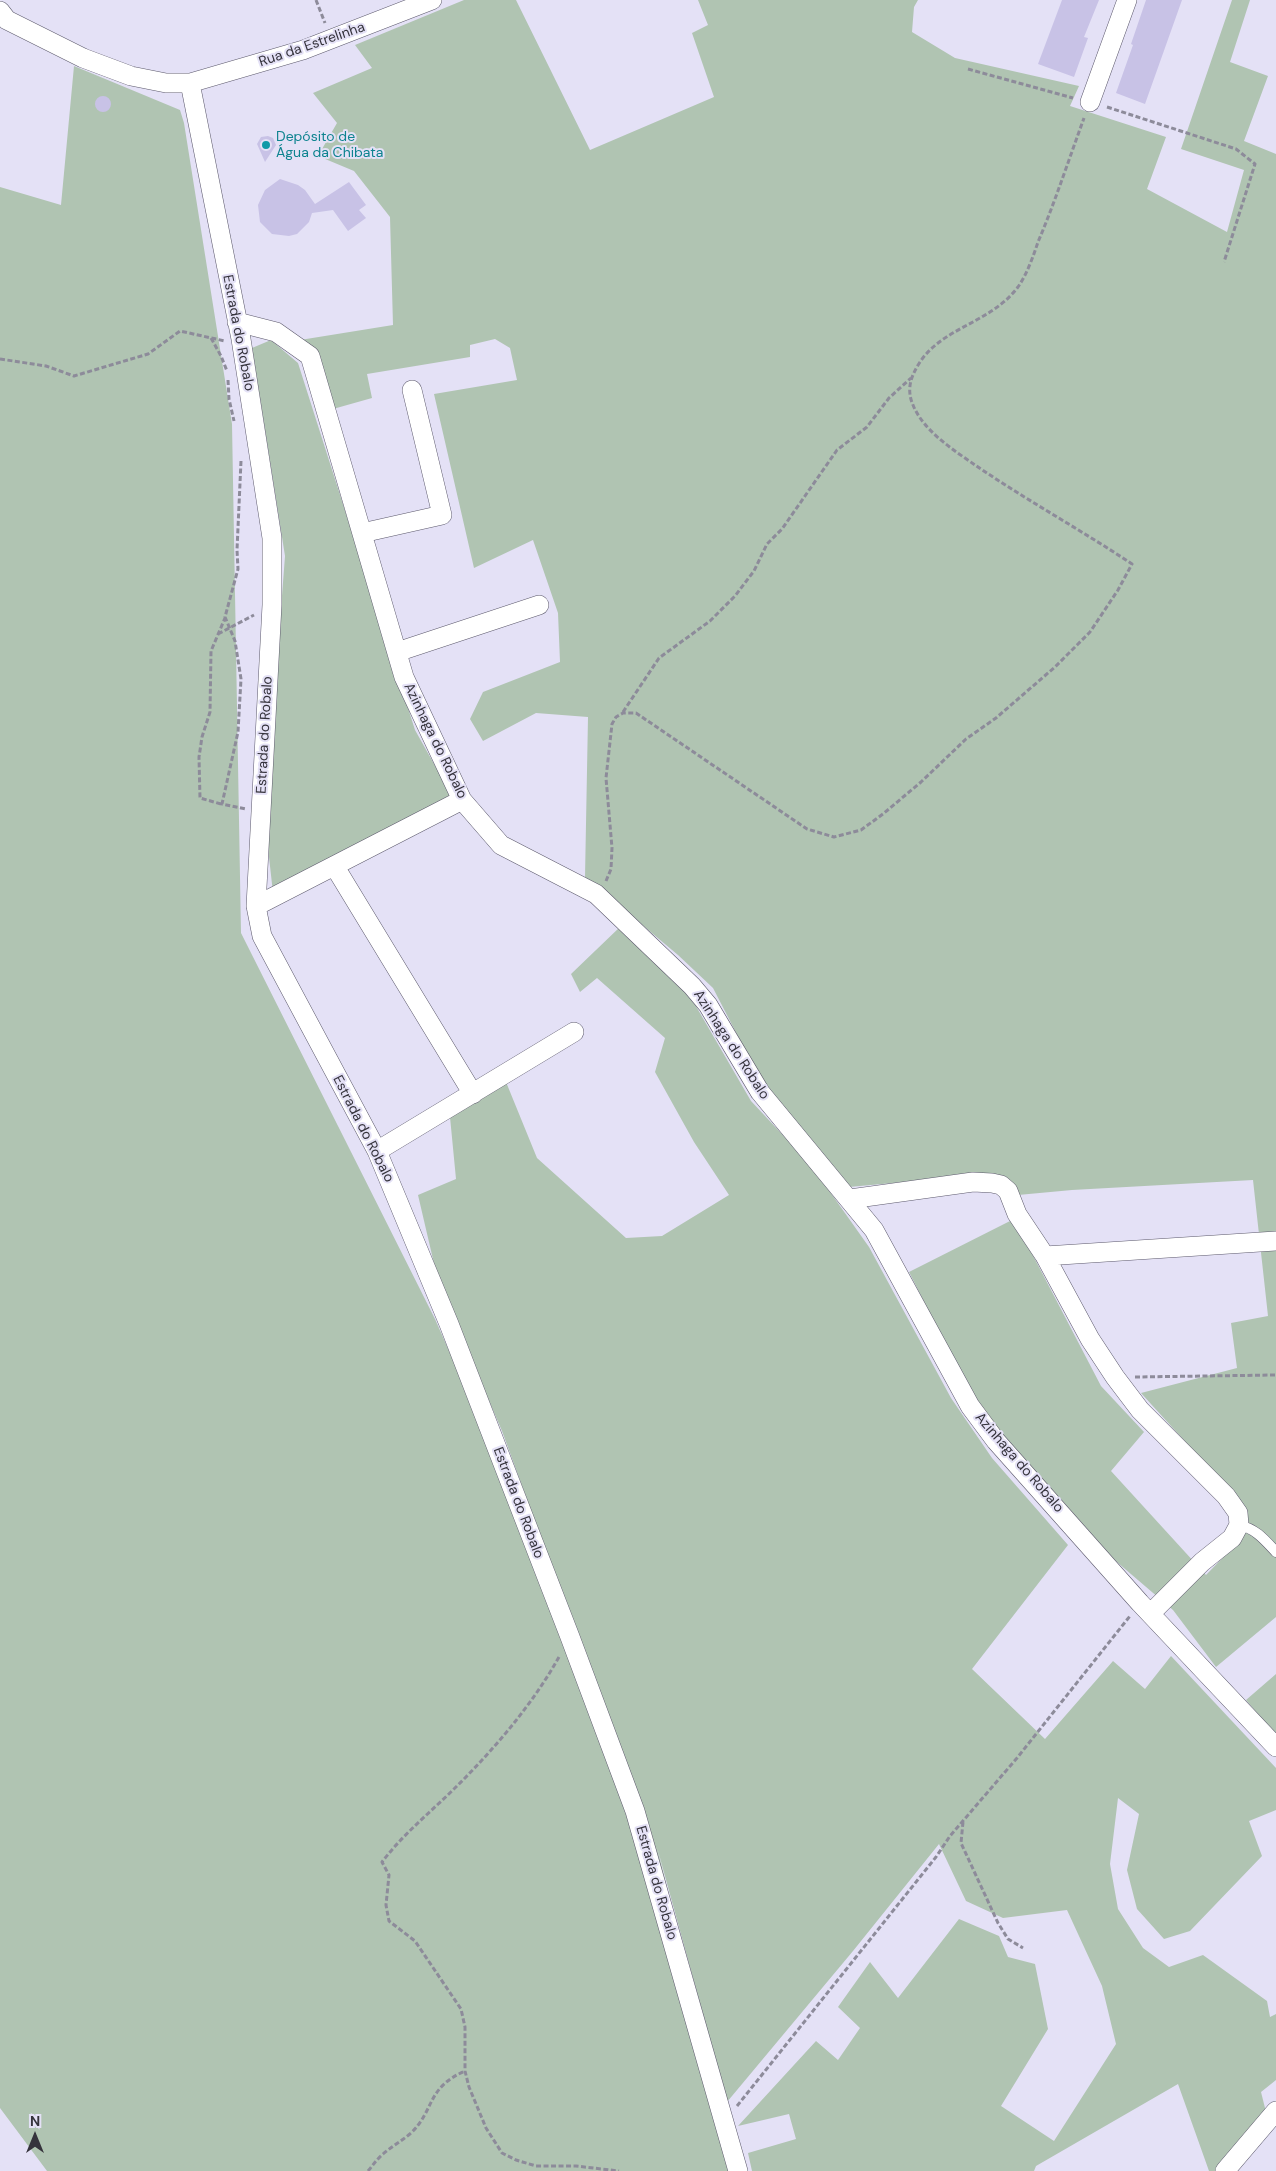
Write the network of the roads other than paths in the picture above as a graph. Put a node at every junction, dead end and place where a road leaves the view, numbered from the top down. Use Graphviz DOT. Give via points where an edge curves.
graph roads {
  1 [pos="432,0"];
  2 [pos="1127,0"];
  3 [pos="0,11"];
  4 [pos="190,84"];
  5 [pos="1090,102"];
  6 [pos="239,331"];
  7 [pos="412,390"];
  8 [pos="362,533"];
  9 [pos="539,605"];
  10 [pos="397,652"];
  11 [pos="462,800"];
  12 [pos="335,867"];
  13 [pos="256,906"];
  14 [pos="574,1032"];
  15 [pos="473,1094"];
  16 [pos="377,1151"];
  17 [pos="850,1198"];
  18 [pos="1276,1241"];
  19 [pos="1045,1256"];
  20 [pos="1239,1525"];
  21 [pos="1276,1552"];
  22 [pos="1146,1608"];
  23 [pos="1276,1747"];
  24 [pos="1276,2111"];
  25 [pos="738,2171"];
  26 [pos="1225,2171"];
  1 -- 4 [label="street, Rua da Estrelinha" via="303,50"];
  2 -- 5 [label="street"];
  3 -- 4 [label="street, Rua da Estrelinha" via="7,20 83,58 131,76"];
  4 -- 6 [label="street, Estrada do Robalo"];
  6 -- 8 [label="street, Azinhaga do Robalo" via="276,332 310,356"];
  6 -- 13 [label="street, Estrada do Robalo" via="272,538 272,606"];
  7 -- 8 [label="street" via="442,515"];
  8 -- 10 [label="street, Azinhaga do Robalo"];
  9 -- 10 [label="street"];
  10 -- 11 [label="street, Azinhaga do Robalo" via="404,677"];
  11 -- 12 [label="street"];
  11 -- 17 [label="street, Azinhaga do Robalo" via="501,844 596,894 692,986 708,1005 760,1092"];
  12 -- 13 [label="street"];
  12 -- 15 [label="street"];
  13 -- 16 [label="street, Estrada do Robalo" via="262,936"];
  14 -- 15 [label="street"];
  15 -- 16 [label="street"];
  16 -- 25 [label="street, Estrada do Robalo" via="449,1324 635,1811"];
  17 -- 19 [label="street" via="992,1182 1008,1191 1017,1214"];
  17 -- 22 [label="street, Azinhaga do Robalo" via="874,1230 970,1406 996,1441"];
  18 -- 19 [label="street"];
  19 -- 20 [label="street" via="1090,1339 1115,1377 1140,1410 1226,1496 1238,1513"];
  20 -- 21 [label="lane" via="1260,1534"];
  20 -- 22 [label="street" via="1232,1538"];
  22 -- 23 [label="street, Azinhaga do Robalo"];
  24 -- 26 [label="street"];
}
